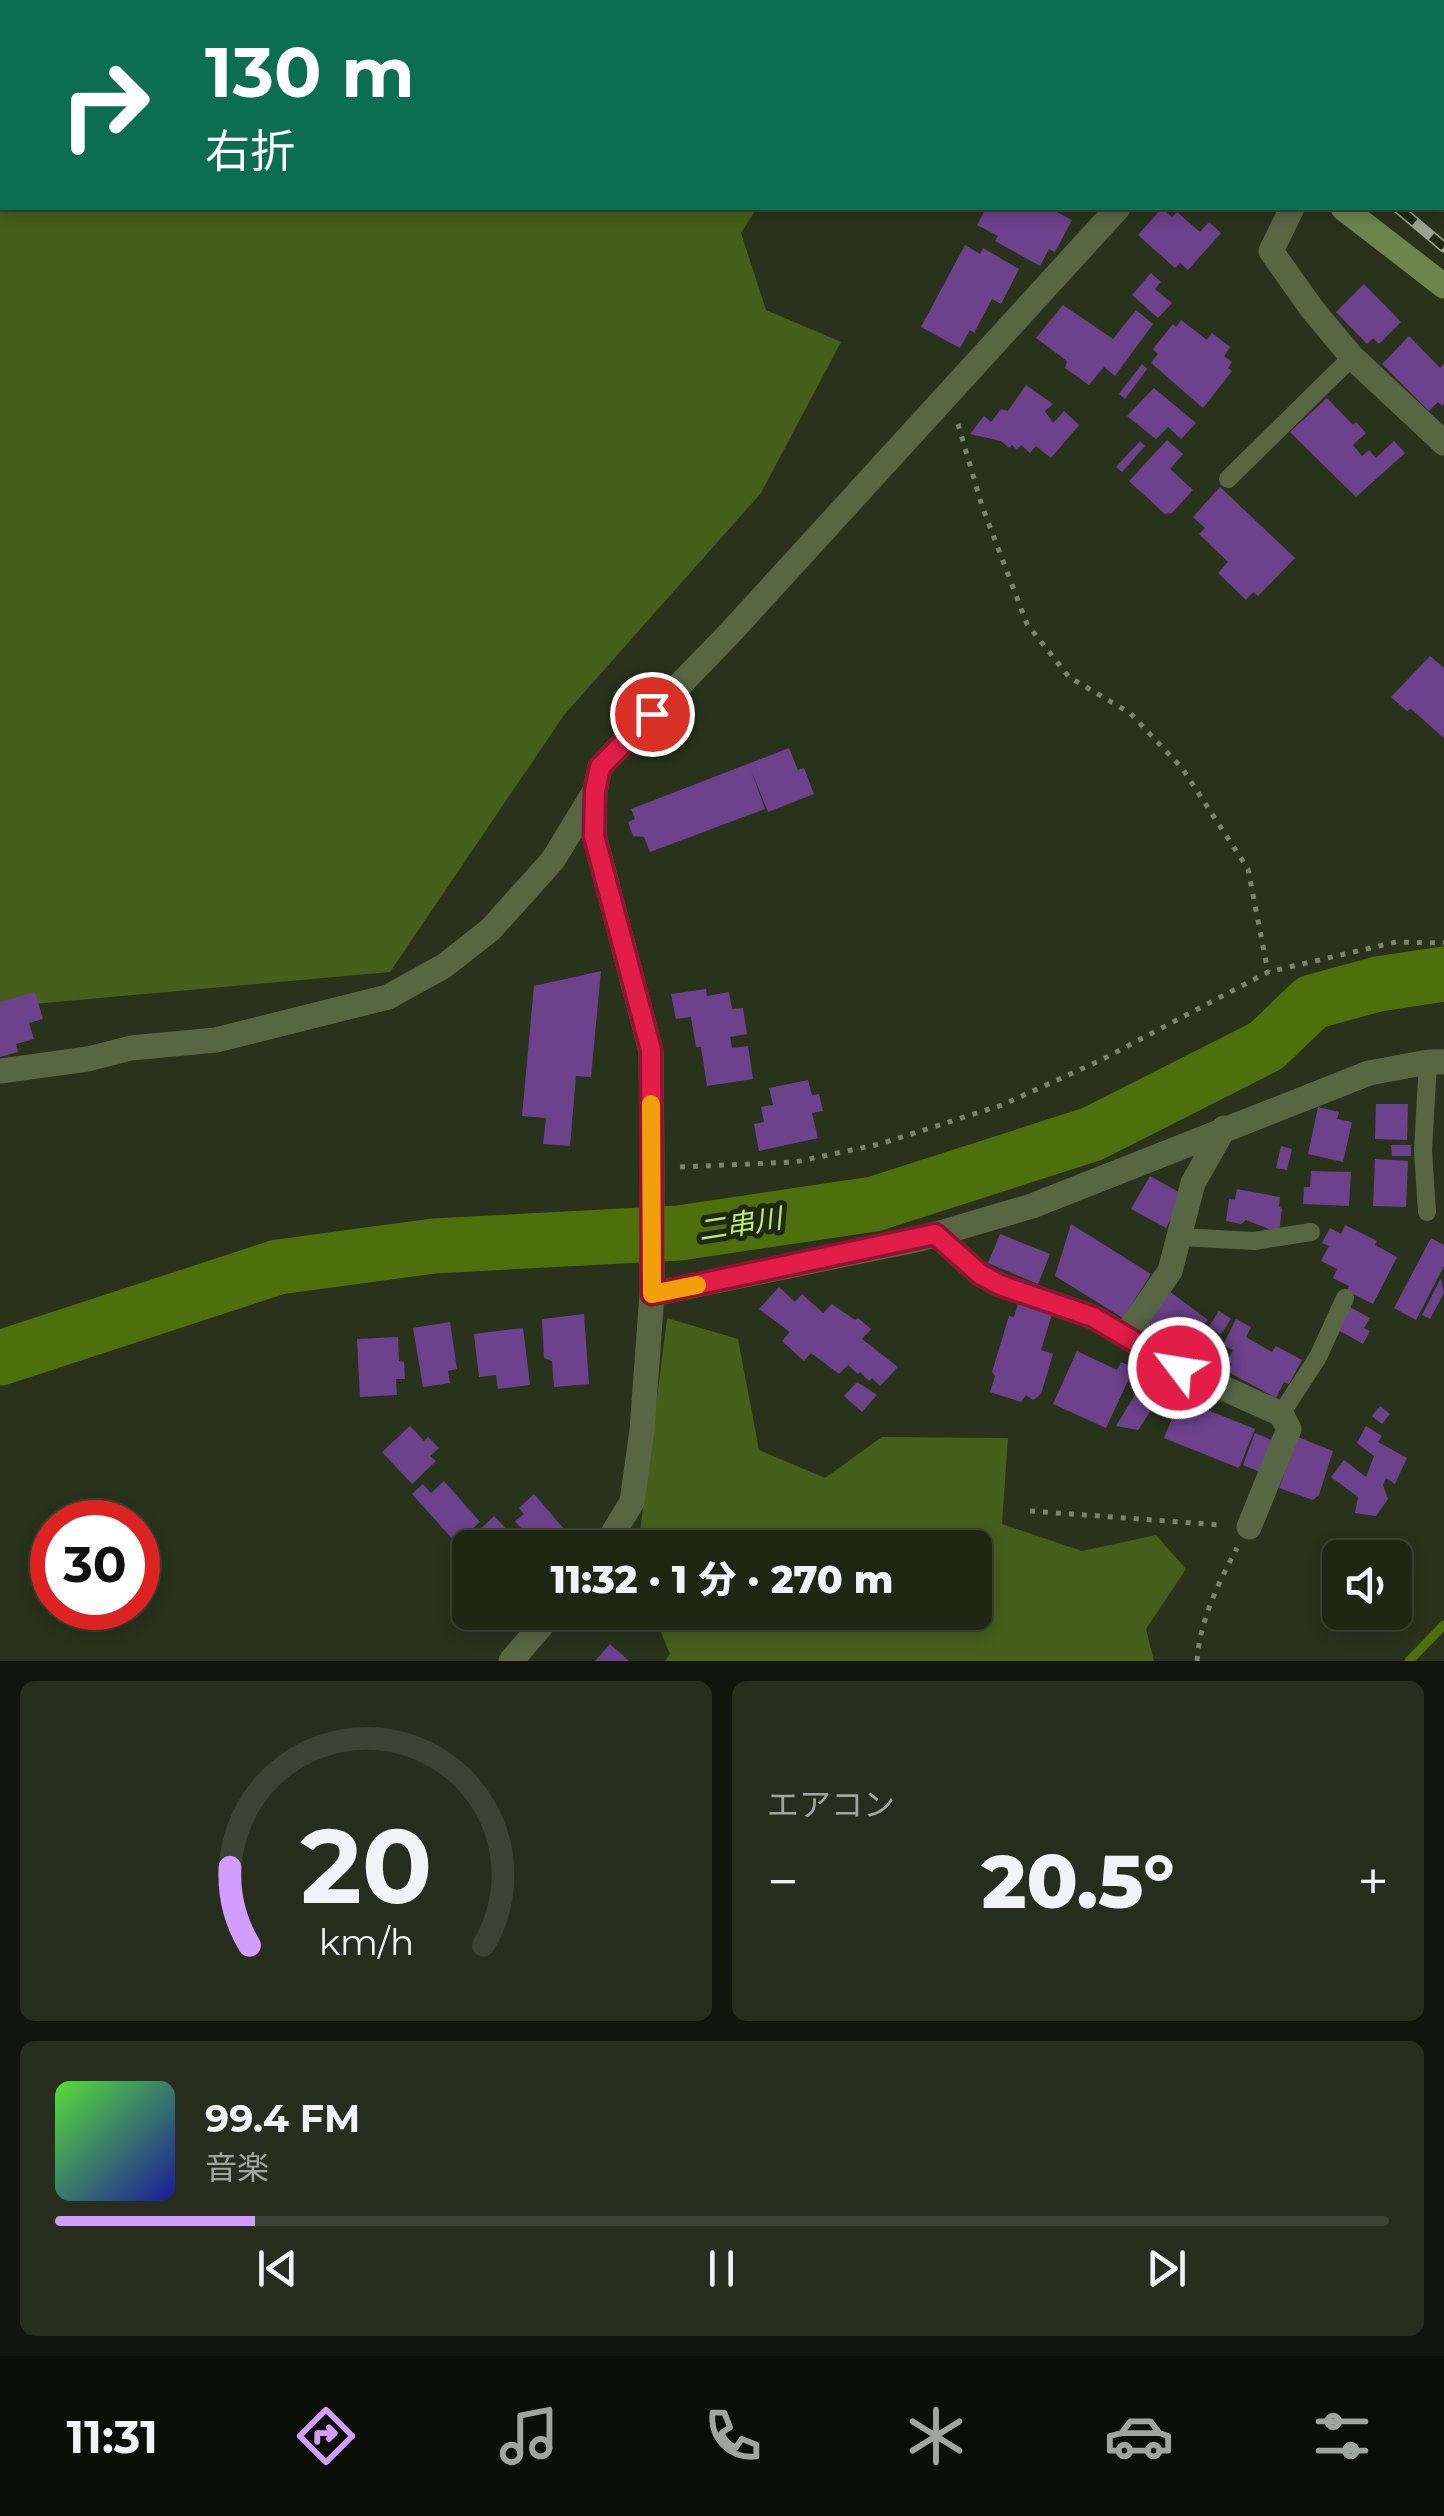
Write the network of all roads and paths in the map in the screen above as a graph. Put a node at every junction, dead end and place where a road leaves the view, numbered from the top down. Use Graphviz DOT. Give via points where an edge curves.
graph roads {
  1 [pos="1116,210"];
  2 [pos="1291,210"];
  3 [pos="1346,210"];
  4 [pos="1444,286"];
  5 [pos="1352,358"];
  6 [pos="949,392"];
  7 [pos="1444,442"];
  8 [pos="1228,479"];
  9 [pos="595,791"];
  10 [pos="1444,943"];
  11 [pos="1268,972"];
  12 [pos="1436,1062"];
  13 [pos="0,1072"];
  14 [pos="1224,1128"];
  15 [pos="652,1169"];
  16 [pos="1428,1212"];
  17 [pos="1311,1232"];
  18 [pos="935,1234"];
  19 [pos="1181,1237"];
  20 [pos="652,1294"];
  21 [pos="1345,1298"];
  22 [pos="1126,1336"];
  23 [pos="1281,1414"];
  24 [pos="1030,1512"];
  25 [pos="1248,1527"];
  26 [pos="615,1530"];
  27 [pos="538,1630"];
  28 [pos="511,1661"];
  29 [pos="1197,1661"];
  1 -- 6 [label="street"];
  2 -- 5 [label="street" via="1271,251"];
  3 -- 4 [label="street"];
  5 -- 7 [label="street"];
  5 -- 8 [label="lane"];
  6 -- 9 [label="street" via="600,767"];
  6 -- 11 [label="path" via="982,506 1027,624 1069,676 1130,713 1182,768 1248,869"];
  9 -- 13 [label="street" via="553,860 490,930 388,997 216,1040"];
  9 -- 15 [label="street" via="594,836 651,1050"];
  10 -- 11 [label="path" via="1396,942"];
  11 -- 15 [label="path" via="1002,1105 880,1144 794,1162"];
  12 -- 14 [label="street" via="1370,1073"];
  12 -- 16 [label="lane" via="1424,1150"];
  14 -- 18 [label="street" via="1032,1206"];
  14 -- 19 [label="street" via="1193,1183"];
  15 -- 20 [label="street"];
  17 -- 19 [label="lane" via="1254,1241"];
  18 -- 20 [label="street"];
  18 -- 22 [label="street" via="1000,1285 1093,1317"];
  19 -- 22 [label="street" via="1170,1271"];
  20 -- 26 [label="street" via="632,1502"];
  21 -- 23 [label="lane"];
  22 -- 23 [label="street"];
  23 -- 25 [label="street" via="1289,1429"];
  24 -- 25 [label="path"];
  25 -- 29 [label="path" via="1215,1590"];
  27 -- 28 [label="street"];
}
